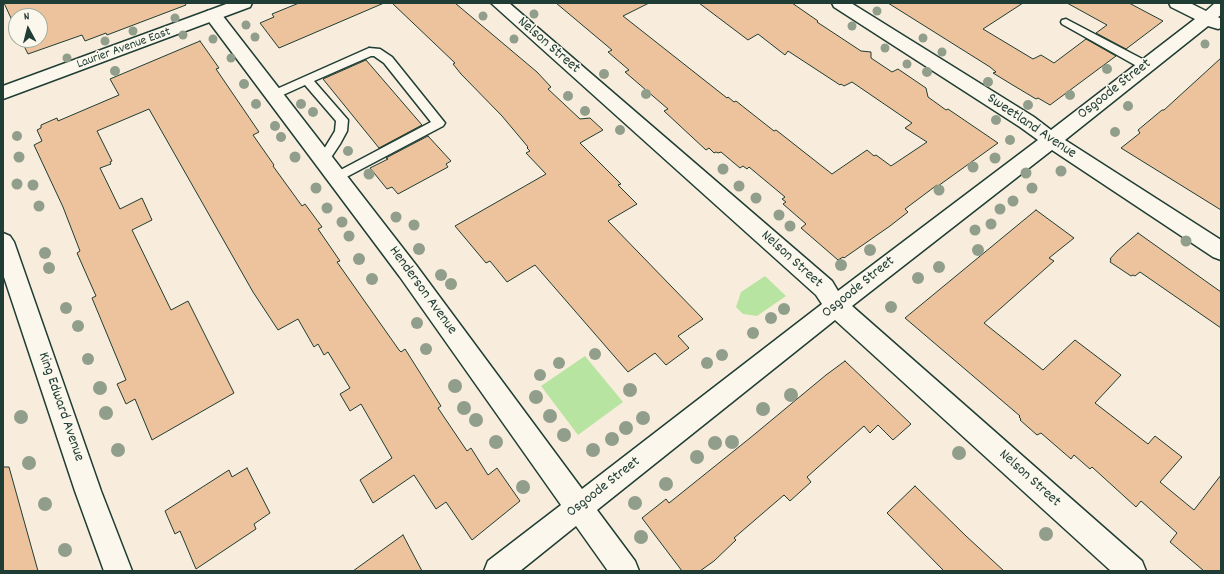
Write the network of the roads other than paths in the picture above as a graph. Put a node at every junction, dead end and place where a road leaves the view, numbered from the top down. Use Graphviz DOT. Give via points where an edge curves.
graph roads {
  1 [pos="244,3"];
  2 [pos="499,3"];
  3 [pos="840,3"];
  4 [pos="1178,3"];
  5 [pos="213,15"];
  6 [pos="1216,17"];
  7 [pos="1066,22"];
  8 [pos="1146,66"];
  9 [pos="307,80"];
  10 [pos="3,94"];
  11 [pos="274,95"];
  12 [pos="1052,140"];
  13 [pos="324,159"];
  14 [pos="337,177"];
  15 [pos="3,242"];
  16 [pos="1221,251"];
  17 [pos="836,306"];
  18 [pos="580,507"];
  19 [pos="118,571"];
  20 [pos="498,571"];
  21 [pos="625,571"];
  22 [pos="1132,571"];
  1 -- 5 [label="street, Laurier Avenue East"];
  2 -- 17 [label="street, Nelson Street" via="824,288"];
  3 -- 12 [label="street, Sweetland Avenue"];
  4 -- 6 [label="street"];
  5 -- 10 [label="street, Laurier Avenue East"];
  5 -- 11 [label="street, Henderson Avenue"];
  6 -- 8 [label="street, Osgoode Street"];
  7 -- 8 [label="lane"];
  8 -- 12 [label="street, Osgoode Street"];
  9 -- 11 [label="lane"];
  9 -- 13 [label="lane" via="342,120 341,131"];
  9 -- 14 [label="lane" via="369,52 376,52 388,60 439,123"];
  11 -- 13 [label="street, Henderson Avenue"];
  12 -- 16 [label="street, Sweetland Avenue"];
  12 -- 17 [label="street, Osgoode Street"];
  13 -- 14 [label="street, Henderson Avenue"];
  14 -- 18 [label="street, Henderson Avenue"];
  15 -- 19 [label="street, King Edward Avenue"];
  17 -- 18 [label="street, Osgoode Street"];
  17 -- 22 [label="street, Nelson Street"];
  18 -- 20 [label="street, Osgoode Street"];
  18 -- 21 [label="street, Henderson Avenue"];
}
